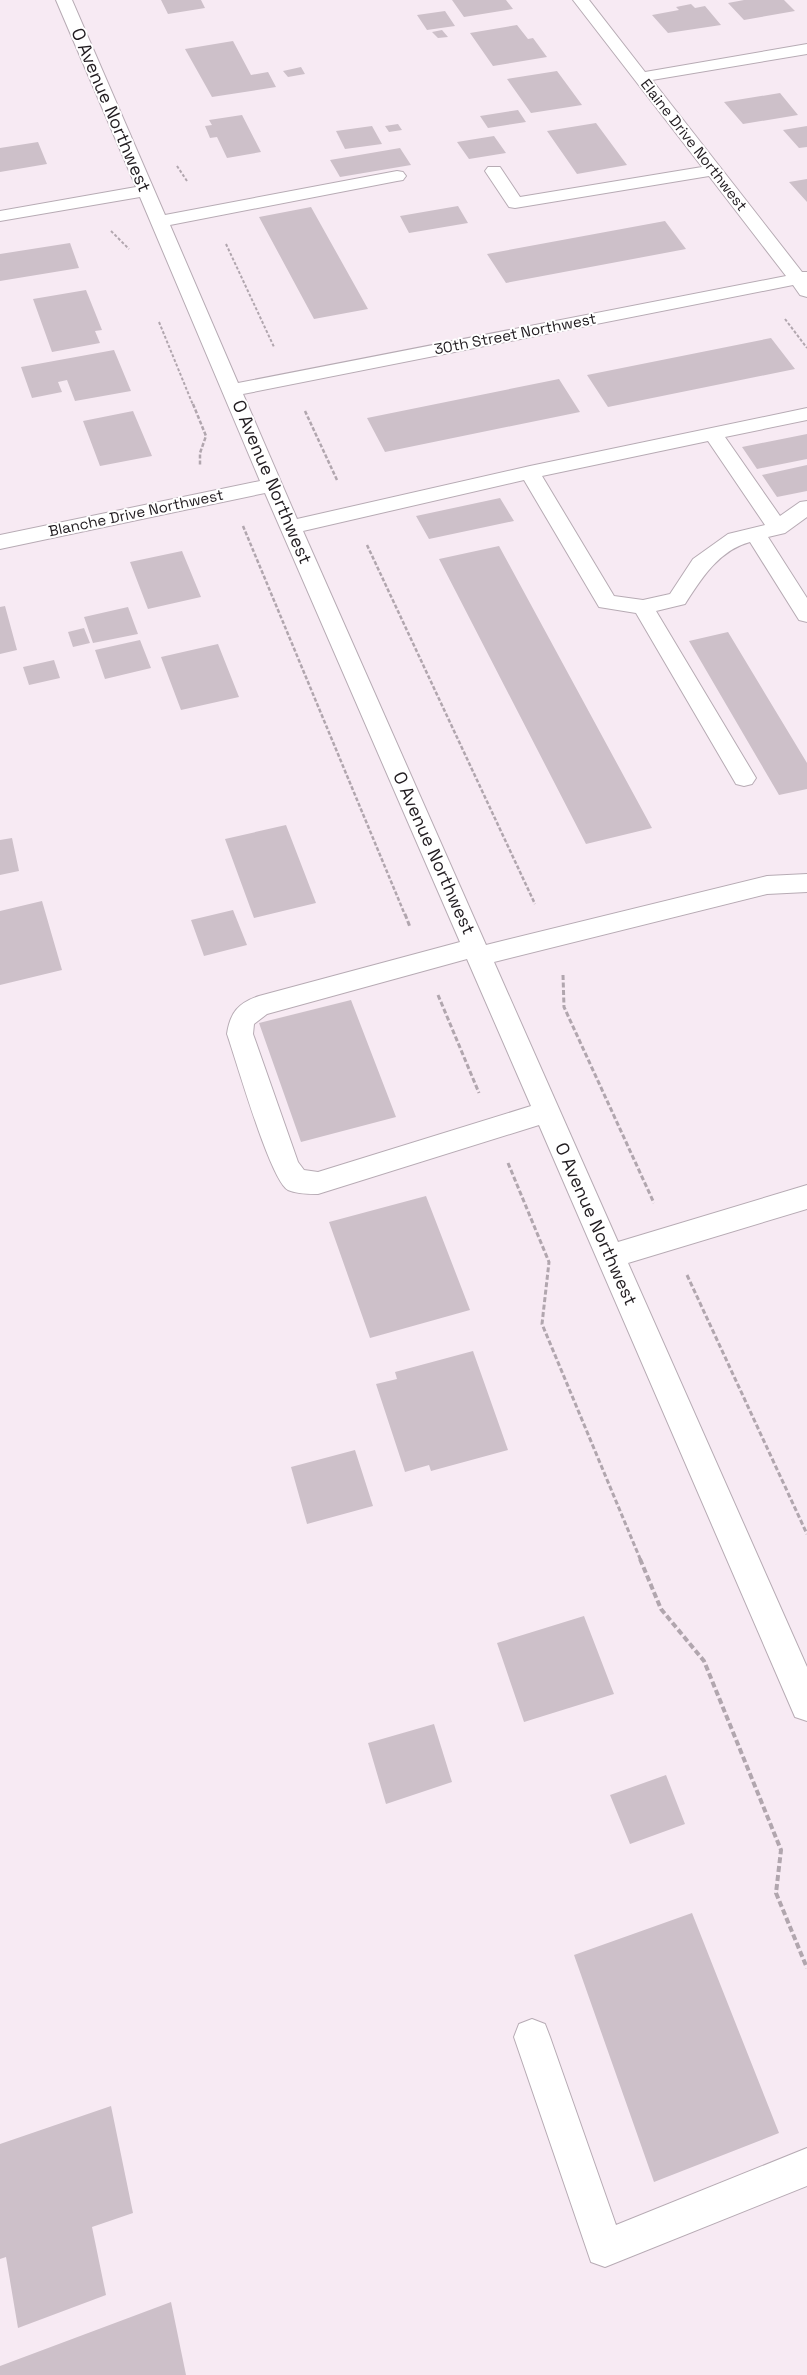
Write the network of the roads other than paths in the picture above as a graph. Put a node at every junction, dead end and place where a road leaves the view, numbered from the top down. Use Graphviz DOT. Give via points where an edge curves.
graph roads {
  1 [pos="64,0"];
  2 [pos="582,0"];
  3 [pos="807,49"];
  4 [pos="642,78"];
  5 [pos="713,170"];
  6 [pos="494,171"];
  7 [pos="397,176"];
  8 [pos="145,191"];
  9 [pos="0,216"];
  10 [pos="159,222"];
  11 [pos="804,282"];
  12 [pos="232,390"];
  13 [pos="807,414"];
  14 [pos="713,434"];
  15 [pos="530,472"];
  16 [pos="272,485"];
  17 [pos="807,507"];
  18 [pos="291,527"];
  19 [pos="778,528"];
  20 [pos="755,533"];
  21 [pos="0,542"];
  22 [pos="643,606"];
  23 [pos="807,615"];
  24 [pos="744,778"];
  25 [pos="807,882"];
  26 [pos="477,952"];
  27 [pos="547,1112"];
  28 [pos="807,1197"];
  29 [pos="611,1256"];
  30 [pos="807,1705"];
  31 [pos="532,2037"];
  32 [pos="807,2167"];
  1 -- 8 [label="street, O Avenue Northwest"];
  2 -- 4 [label="street, Elaine Drive Northwest"];
  3 -- 4 [label="street"];
  4 -- 5 [label="street, Elaine Drive Northwest"];
  5 -- 6 [label="street" via="515,203"];
  5 -- 11 [label="street, Elaine Drive Northwest"];
  7 -- 10 [label="street"];
  8 -- 9 [label="street"];
  8 -- 10 [label="street, O Avenue Northwest"];
  10 -- 12 [label="street, O Avenue Northwest"];
  11 -- 12 [label="street, 30th Street Northwest"];
  12 -- 16 [label="street, O Avenue Northwest"];
  13 -- 14 [label="street"];
  14 -- 15 [label="street"];
  14 -- 19 [label="street"];
  15 -- 18 [label="street"];
  15 -- 22 [label="street" via="608,602"];
  16 -- 18 [label="street, O Avenue Northwest"];
  16 -- 21 [label="street, Blanche Drive Northwest"];
  17 -- 19 [label="street"];
  18 -- 26 [label="street, O Avenue Northwest"];
  19 -- 20 [label="street"];
  20 -- 22 [label="street" via="735,539 700,564 677,599"];
  20 -- 23 [label="street"];
  22 -- 24 [label="street"];
  25 -- 26 [label="street" via="767,885"];
  26 -- 27 [label="street, O Avenue Northwest"];
  26 -- 27 [label="street" via="424,962 259,1006 242,1019 240,1034 286,1167 296,1181 318,1183"];
  27 -- 29 [label="street, O Avenue Northwest"];
  28 -- 29 [label="street"];
  29 -- 30 [label="street, O Avenue Northwest"];
  31 -- 32 [label="street" via="605,2248"];
}
